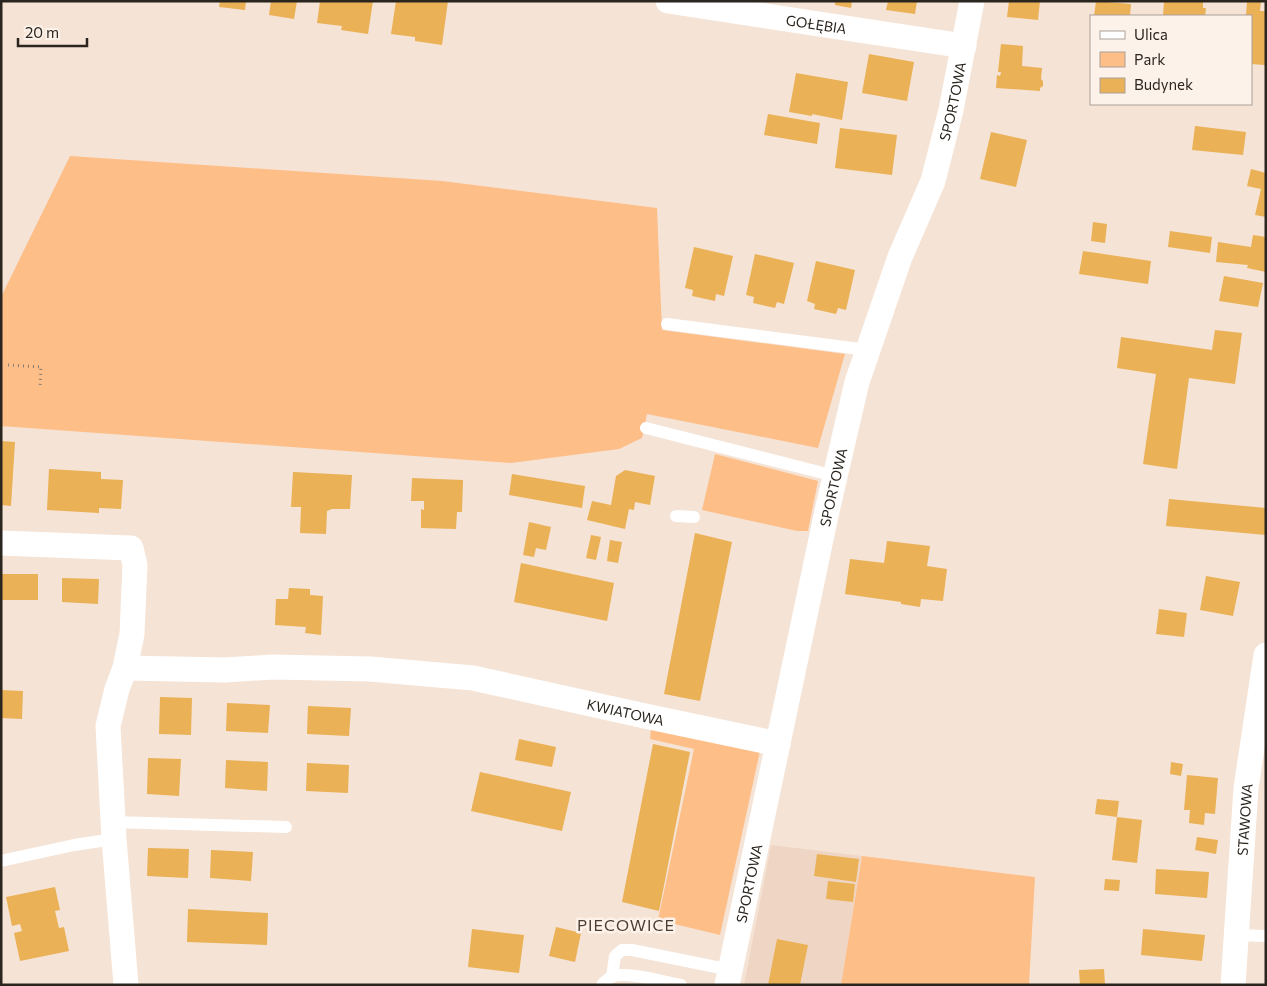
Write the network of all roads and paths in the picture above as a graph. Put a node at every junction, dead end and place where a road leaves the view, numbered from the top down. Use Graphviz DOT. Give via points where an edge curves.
graph roads {
  1 [pos="668,1"];
  2 [pos="972,1"];
  3 [pos="964,46"];
  4 [pos="667,324"];
  5 [pos="868,350"];
  6 [pos="8,365"];
  7 [pos="40,387"];
  8 [pos="646,428"];
  9 [pos="835,476"];
  10 [pos="676,516"];
  11 [pos="694,517"];
  12 [pos="1,543"];
  13 [pos="1266,655"];
  14 [pos="125,668"];
  15 [pos="778,744"];
  16 [pos="286,827"];
  17 [pos="113,830"];
  18 [pos="1,861"];
  19 [pos="1236,935"];
  20 [pos="1266,936"];
  21 [pos="729,978"];
  22 [pos="607,981"];
  23 [pos="126,985"];
  24 [pos="681,985"];
  25 [pos="1233,985"];
  1 -- 3 [label="street, GOŁĘBIA"];
  2 -- 3 [label="street, SPORTOWA"];
  3 -- 5 [label="street, SPORTOWA" via="933,181 900,257"];
  4 -- 5 [label="lane"];
  5 -- 9 [label="street, SPORTOWA" via="857,382"];
  6 -- 7 [label="path" via="41,367"];
  8 -- 9 [label="lane"];
  9 -- 15 [label="street, SPORTOWA"];
  10 -- 11 [label="lane"];
  12 -- 14 [label="street" via="131,548 134,565 132,634"];
  13 -- 19 [label="street, STAWOWA" via="1246,788"];
  14 -- 15 [label="street, KWIATOWA" via="370,669 473,678"];
  14 -- 17 [label="street" via="108,726"];
  15 -- 21 [label="street, SPORTOWA"];
  16 -- 17 [label="lane"];
  17 -- 18 [label="lane" via="74,846"];
  17 -- 23 [label="street"];
  19 -- 20 [label="lane"];
  19 -- 25 [label="street, STAWOWA"];
  21 -- 22 [label="lane" via="632,950 622,950 615,956"];
  22 -- 24 [label="lane" via="629,975"];
}
